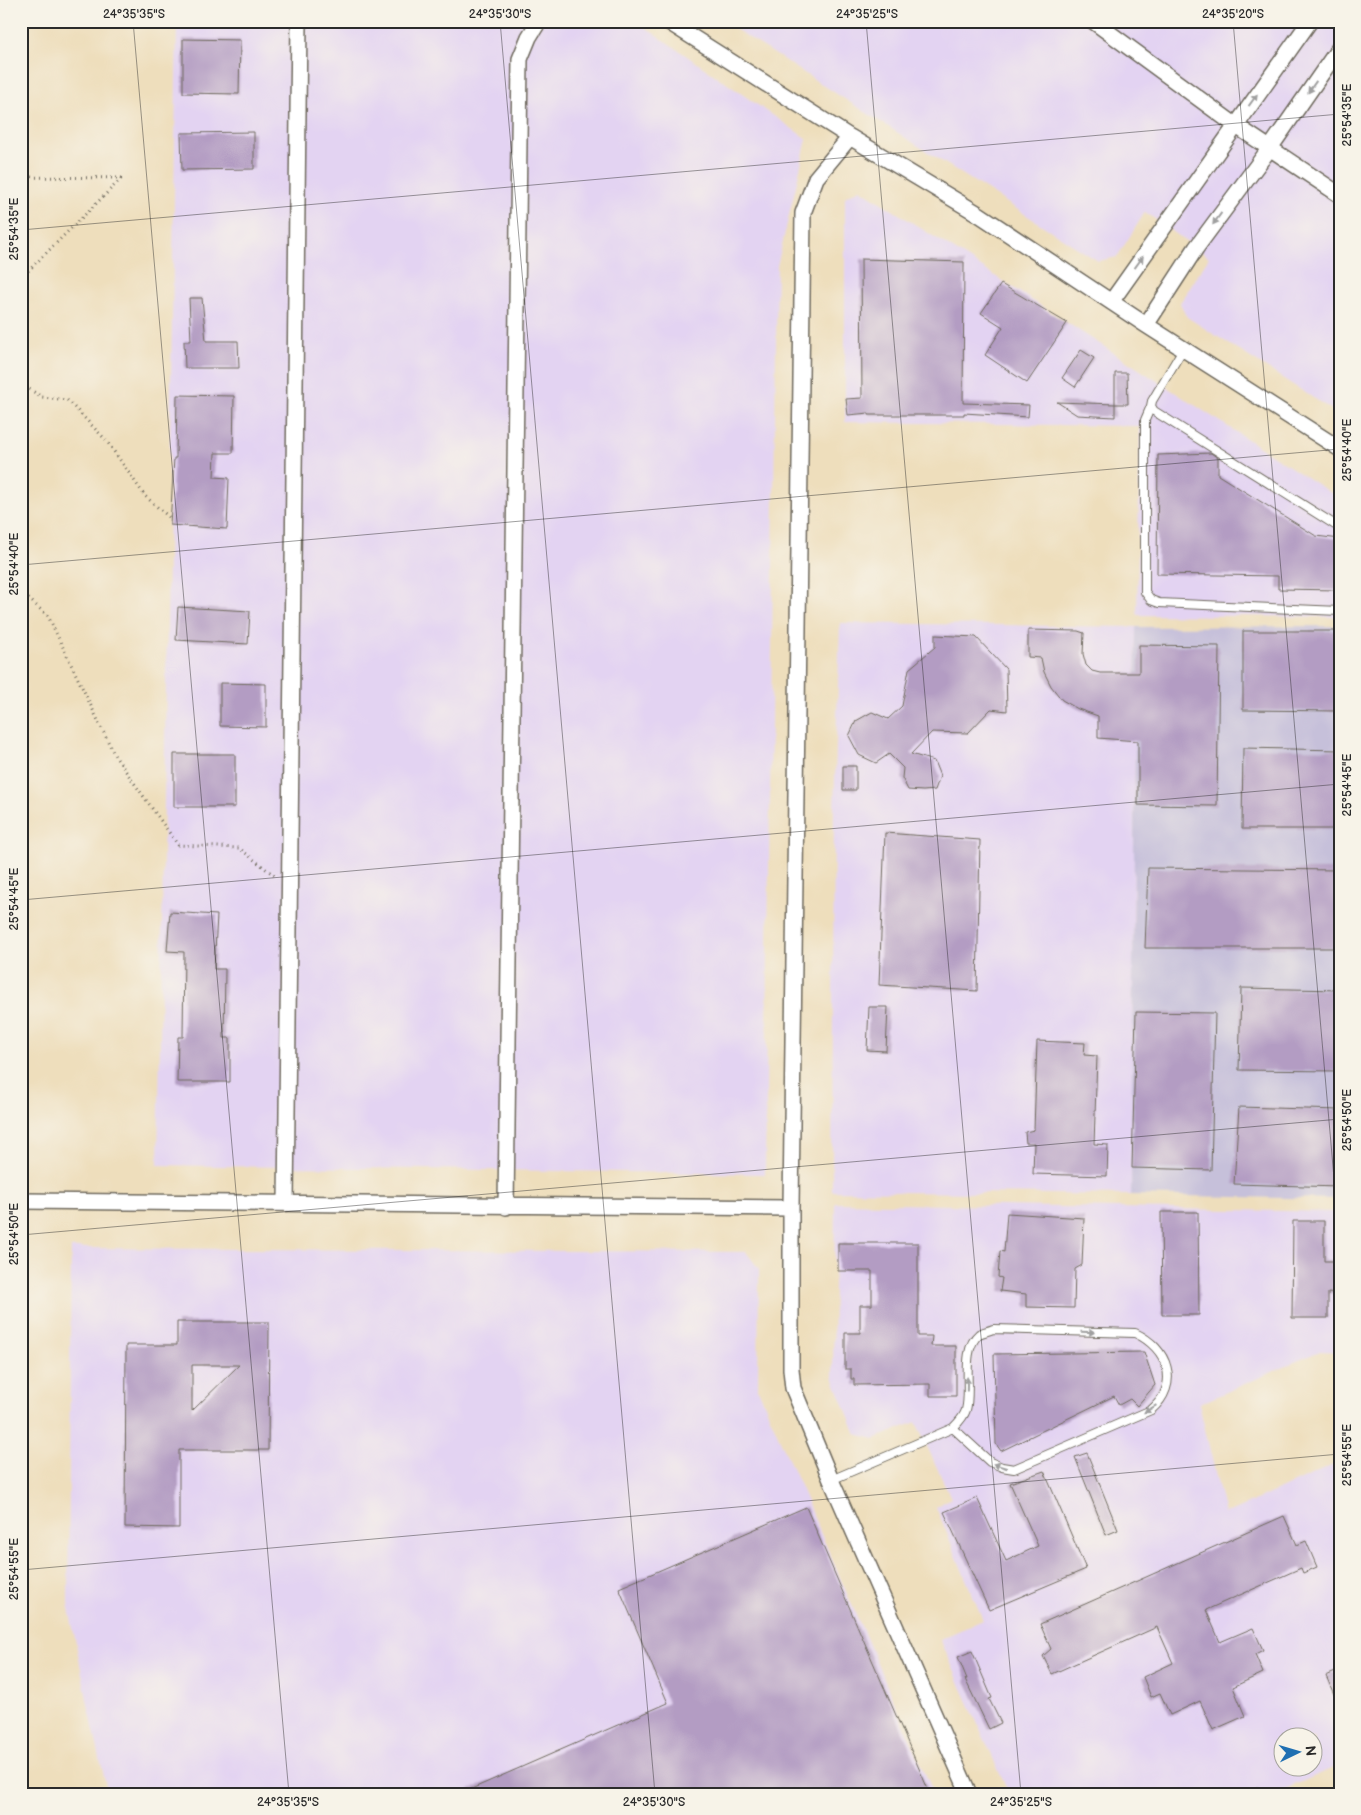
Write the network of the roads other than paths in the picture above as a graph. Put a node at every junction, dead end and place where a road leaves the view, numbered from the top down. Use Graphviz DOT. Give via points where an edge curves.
graph roads {
  1 [pos="299,21"];
  2 [pos="539,21"];
  3 [pos="667,21"];
  4 [pos="1093,21"];
  5 [pos="1310,21"];
  6 [pos="1340,47"];
  7 [pos="1235,125"];
  8 [pos="850,138"];
  9 [pos="1270,148"];
  10 [pos="1339,192"];
  11 [pos="1111,302"];
  12 [pos="1146,326"];
  13 [pos="1183,349"];
  14 [pos="1152,406"];
  15 [pos="1340,449"];
  16 [pos="1340,528"];
  17 [pos="1340,611"];
  18 [pos="21,1201"];
  19 [pos="286,1203"];
  20 [pos="506,1207"];
  21 [pos="791,1208"];
  22 [pos="953,1428"];
  23 [pos="831,1480"];
  24 [pos="969,1794"];
  1 -- 19 [label="street"];
  2 -- 20 [label="street" via="520,58"];
  3 -- 8 [label="street"];
  4 -- 7 [label="street"];
  7 -- 5 [label="street, one-way"];
  6 -- 9 [label="street, one-way"];
  7 -- 9 [label="street"];
  11 -- 7 [label="street, one-way"];
  8 -- 11 [label="street" via="980,215"];
  8 -- 21 [label="street" via="816,178 803,212"];
  9 -- 10 [label="street"];
  9 -- 12 [label="street, one-way" via="1196,248"];
  11 -- 12 [label="street"];
  12 -- 13 [label="street"];
  13 -- 14 [label="lane" via="1157,391"];
  13 -- 15 [label="street"];
  14 -- 16 [label="lane" via="1154,411"];
  14 -- 17 [label="lane" via="1145,420 1145,592 1151,600"];
  18 -- 19 [label="street"];
  19 -- 20 [label="street"];
  20 -- 21 [label="street"];
  21 -- 23 [label="street" via="793,1388"];
  22 -- 22 [label="lane, one-way" via="966,1412 971,1346 979,1334 994,1329 1135,1333 1154,1344 1167,1368 1169,1381 1166,1392 1151,1410 1014,1469 990,1462"];
  22 -- 23 [label="lane"];
  23 -- 24 [label="street"];
}
